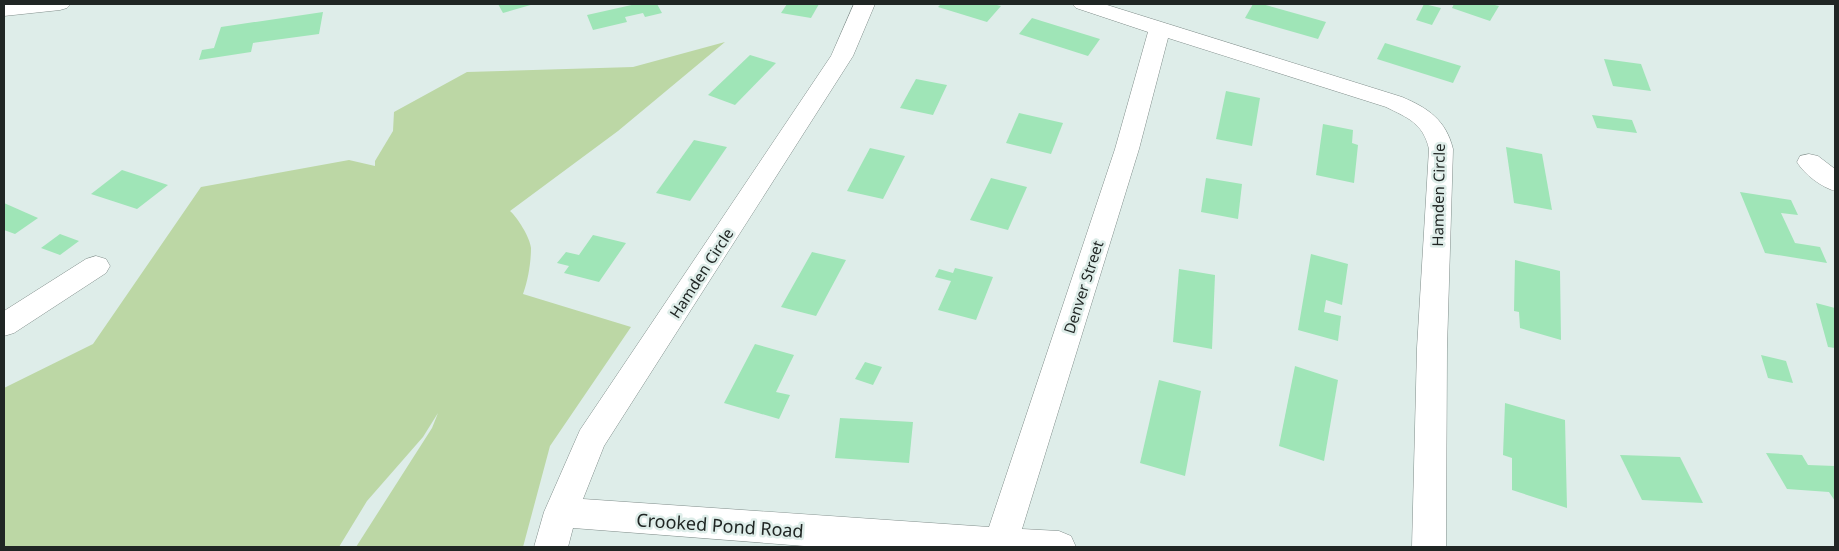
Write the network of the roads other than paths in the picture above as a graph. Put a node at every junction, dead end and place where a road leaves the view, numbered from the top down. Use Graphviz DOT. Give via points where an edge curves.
graph roads {
  1 [pos="60,4"];
  2 [pos="864,4"];
  3 [pos="1083,4"];
  4 [pos="4,10"];
  5 [pos="1160,28"];
  6 [pos="1808,162"];
  7 [pos="1835,182"];
  8 [pos="96,266"];
  9 [pos="4,325"];
  10 [pos="560,512"];
  11 [pos="999,546"];
  12 [pos="551,547"];
  13 [pos="1059,547"];
  14 [pos="1429,547"];
  1 -- 4 [label="street"];
  2 -- 10 [label="street, Hamden Circle" via="842,56 591,440"];
  3 -- 5 [label="street, Hamden Circle"];
  5 -- 11 [label="street, Denver Street" via="1127,149"];
  5 -- 14 [label="street, Hamden Circle" via="1394,102 1424,117 1439,135"];
  6 -- 7 [label="street"];
  8 -- 9 [label="street"];
  10 -- 11 [label="street, Crooked Pond Road"];
  10 -- 12 [label="street, Hamden Circle"];
  11 -- 13 [label="street, Crooked Pond Road"];
}
